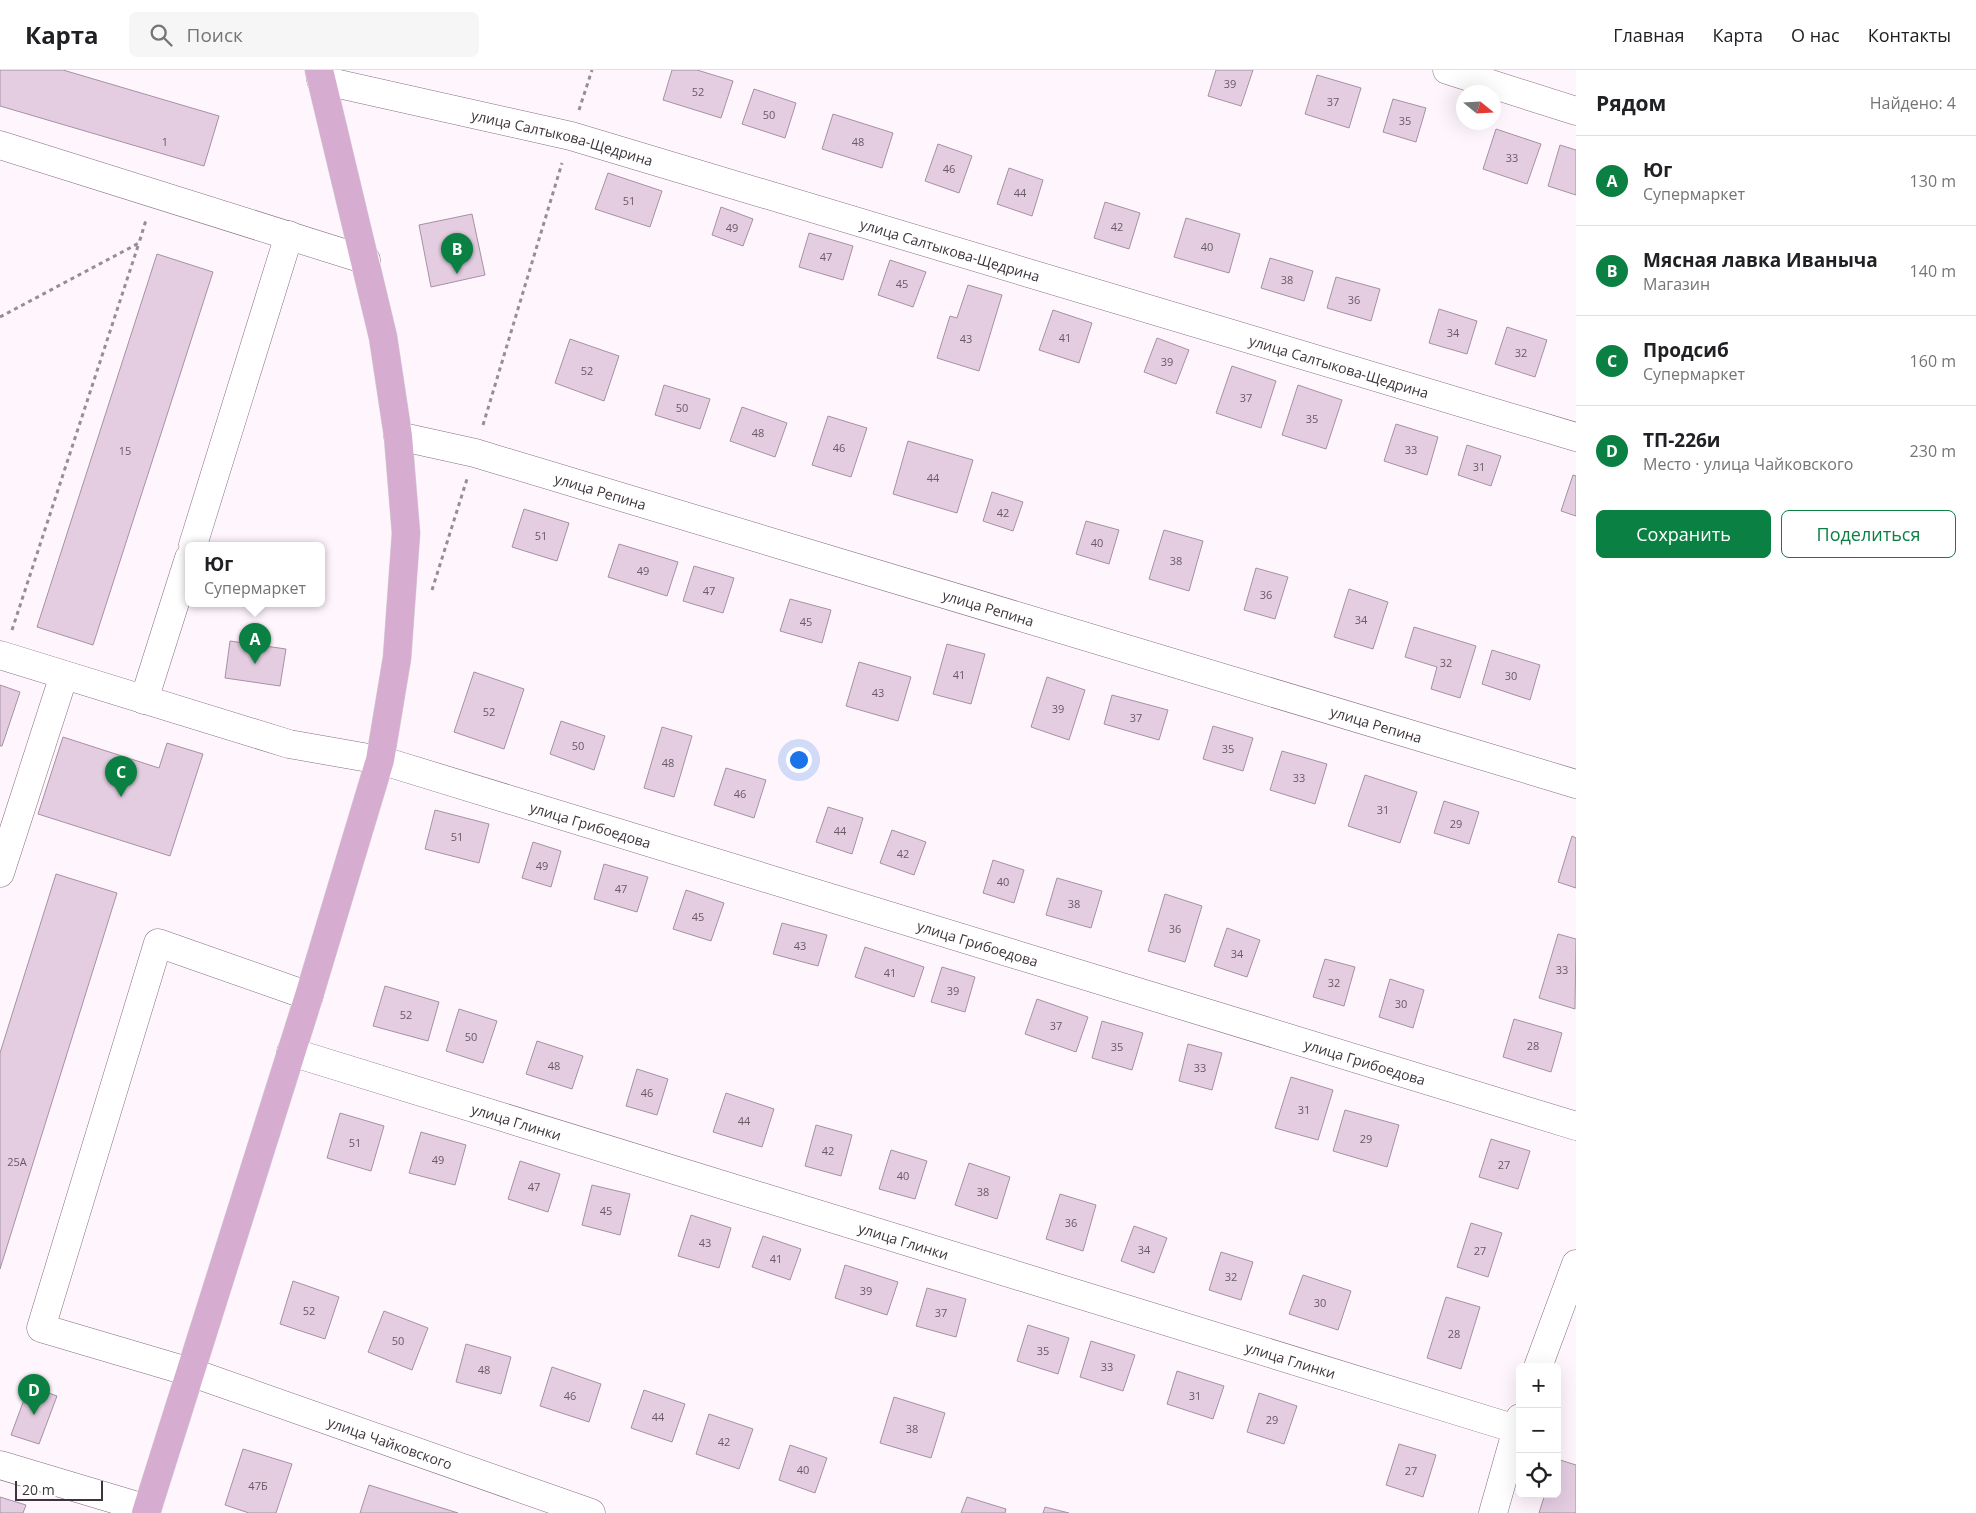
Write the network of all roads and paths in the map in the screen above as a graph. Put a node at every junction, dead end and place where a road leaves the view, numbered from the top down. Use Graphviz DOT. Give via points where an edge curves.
graph roads {
  1 [pos="592,70"];
  2 [pos="1447,70"];
  3 [pos="320,75"];
  4 [pos="1576,111"];
  5 [pos="571,136"];
  6 [pos="0,144"];
  7 [pos="154,193"];
  8 [pos="289,235"];
  9 [pos="139,244"];
  10 [pos="366,260"];
  11 [pos="0,317"];
  12 [pos="398,436"];
  13 [pos="1576,437"];
  14 [pos="475,453"];
  15 [pos="194,542"];
  16 [pos="185,571"];
  17 [pos="432,592"];
  18 [pos="2,656"];
  19 [pos="64,675"];
  20 [pos="144,700"];
  21 [pos="380,760"];
  22 [pos="1576,784"];
  23 [pos="0,873"];
  24 [pos="309,996"];
  25 [pos="291,1052"];
  26 [pos="1576,1126"];
  27 [pos="1576,1264"];
  28 [pos="1539,1363"];
  29 [pos="190,1372"];
  30 [pos="1516,1423"];
  31 [pos="1516,1431"];
  32 [pos="0,1465"];
  33 [pos="147,1511"];
  34 [pos="591,1513"];
  35 [pos="1494,1513"];
  1 -- 5 [label="path"];
  2 -- 4 [label="street"];
  3 -- 5 [label="street, улица Салтыкова-Щедрина"];
  3 -- 10 [label="main road"];
  5 -- 13 [label="street, улица Салтыкова-Щедрина"];
  5 -- 14 [label="path"];
  6 -- 7 [label="street"];
  7 -- 8 [label="street"];
  7 -- 9 [label="path"];
  8 -- 10 [label="street"];
  8 -- 15 [label="street"];
  9 -- 11 [label="path"];
  9 -- 18 [label="path"];
  10 -- 12 [label="main road" via="383,337"];
  12 -- 14 [label="street, улица Репина"];
  12 -- 21 [label="main road" via="406,532 397,658"];
  14 -- 17 [label="path"];
  14 -- 22 [label="street, улица Репина"];
  16 -- 20 [label="street"];
  18 -- 19 [label="street, улица Грибоедова"];
  19 -- 20 [label="street, улица Грибоедова"];
  19 -- 23 [label="street"];
  20 -- 21 [label="street, улица Грибоедова" via="289,744"];
  21 -- 24 [label="main road"];
  21 -- 26 [label="street, улица Грибоедова"];
  24 -- 25 [label="main road"];
  24 -- 29 [label="street, улица Чайковского" via="158,943 41,1328"];
  25 -- 29 [label="main road"];
  25 -- 30 [label="street, улица Глинки"];
  27 -- 28 [label="street"];
  29 -- 33 [label="main road"];
  29 -- 34 [label="street, улица Чайковского"];
  31 -- 35 [label="street"];
  32 -- 33 [label="street"];
}
